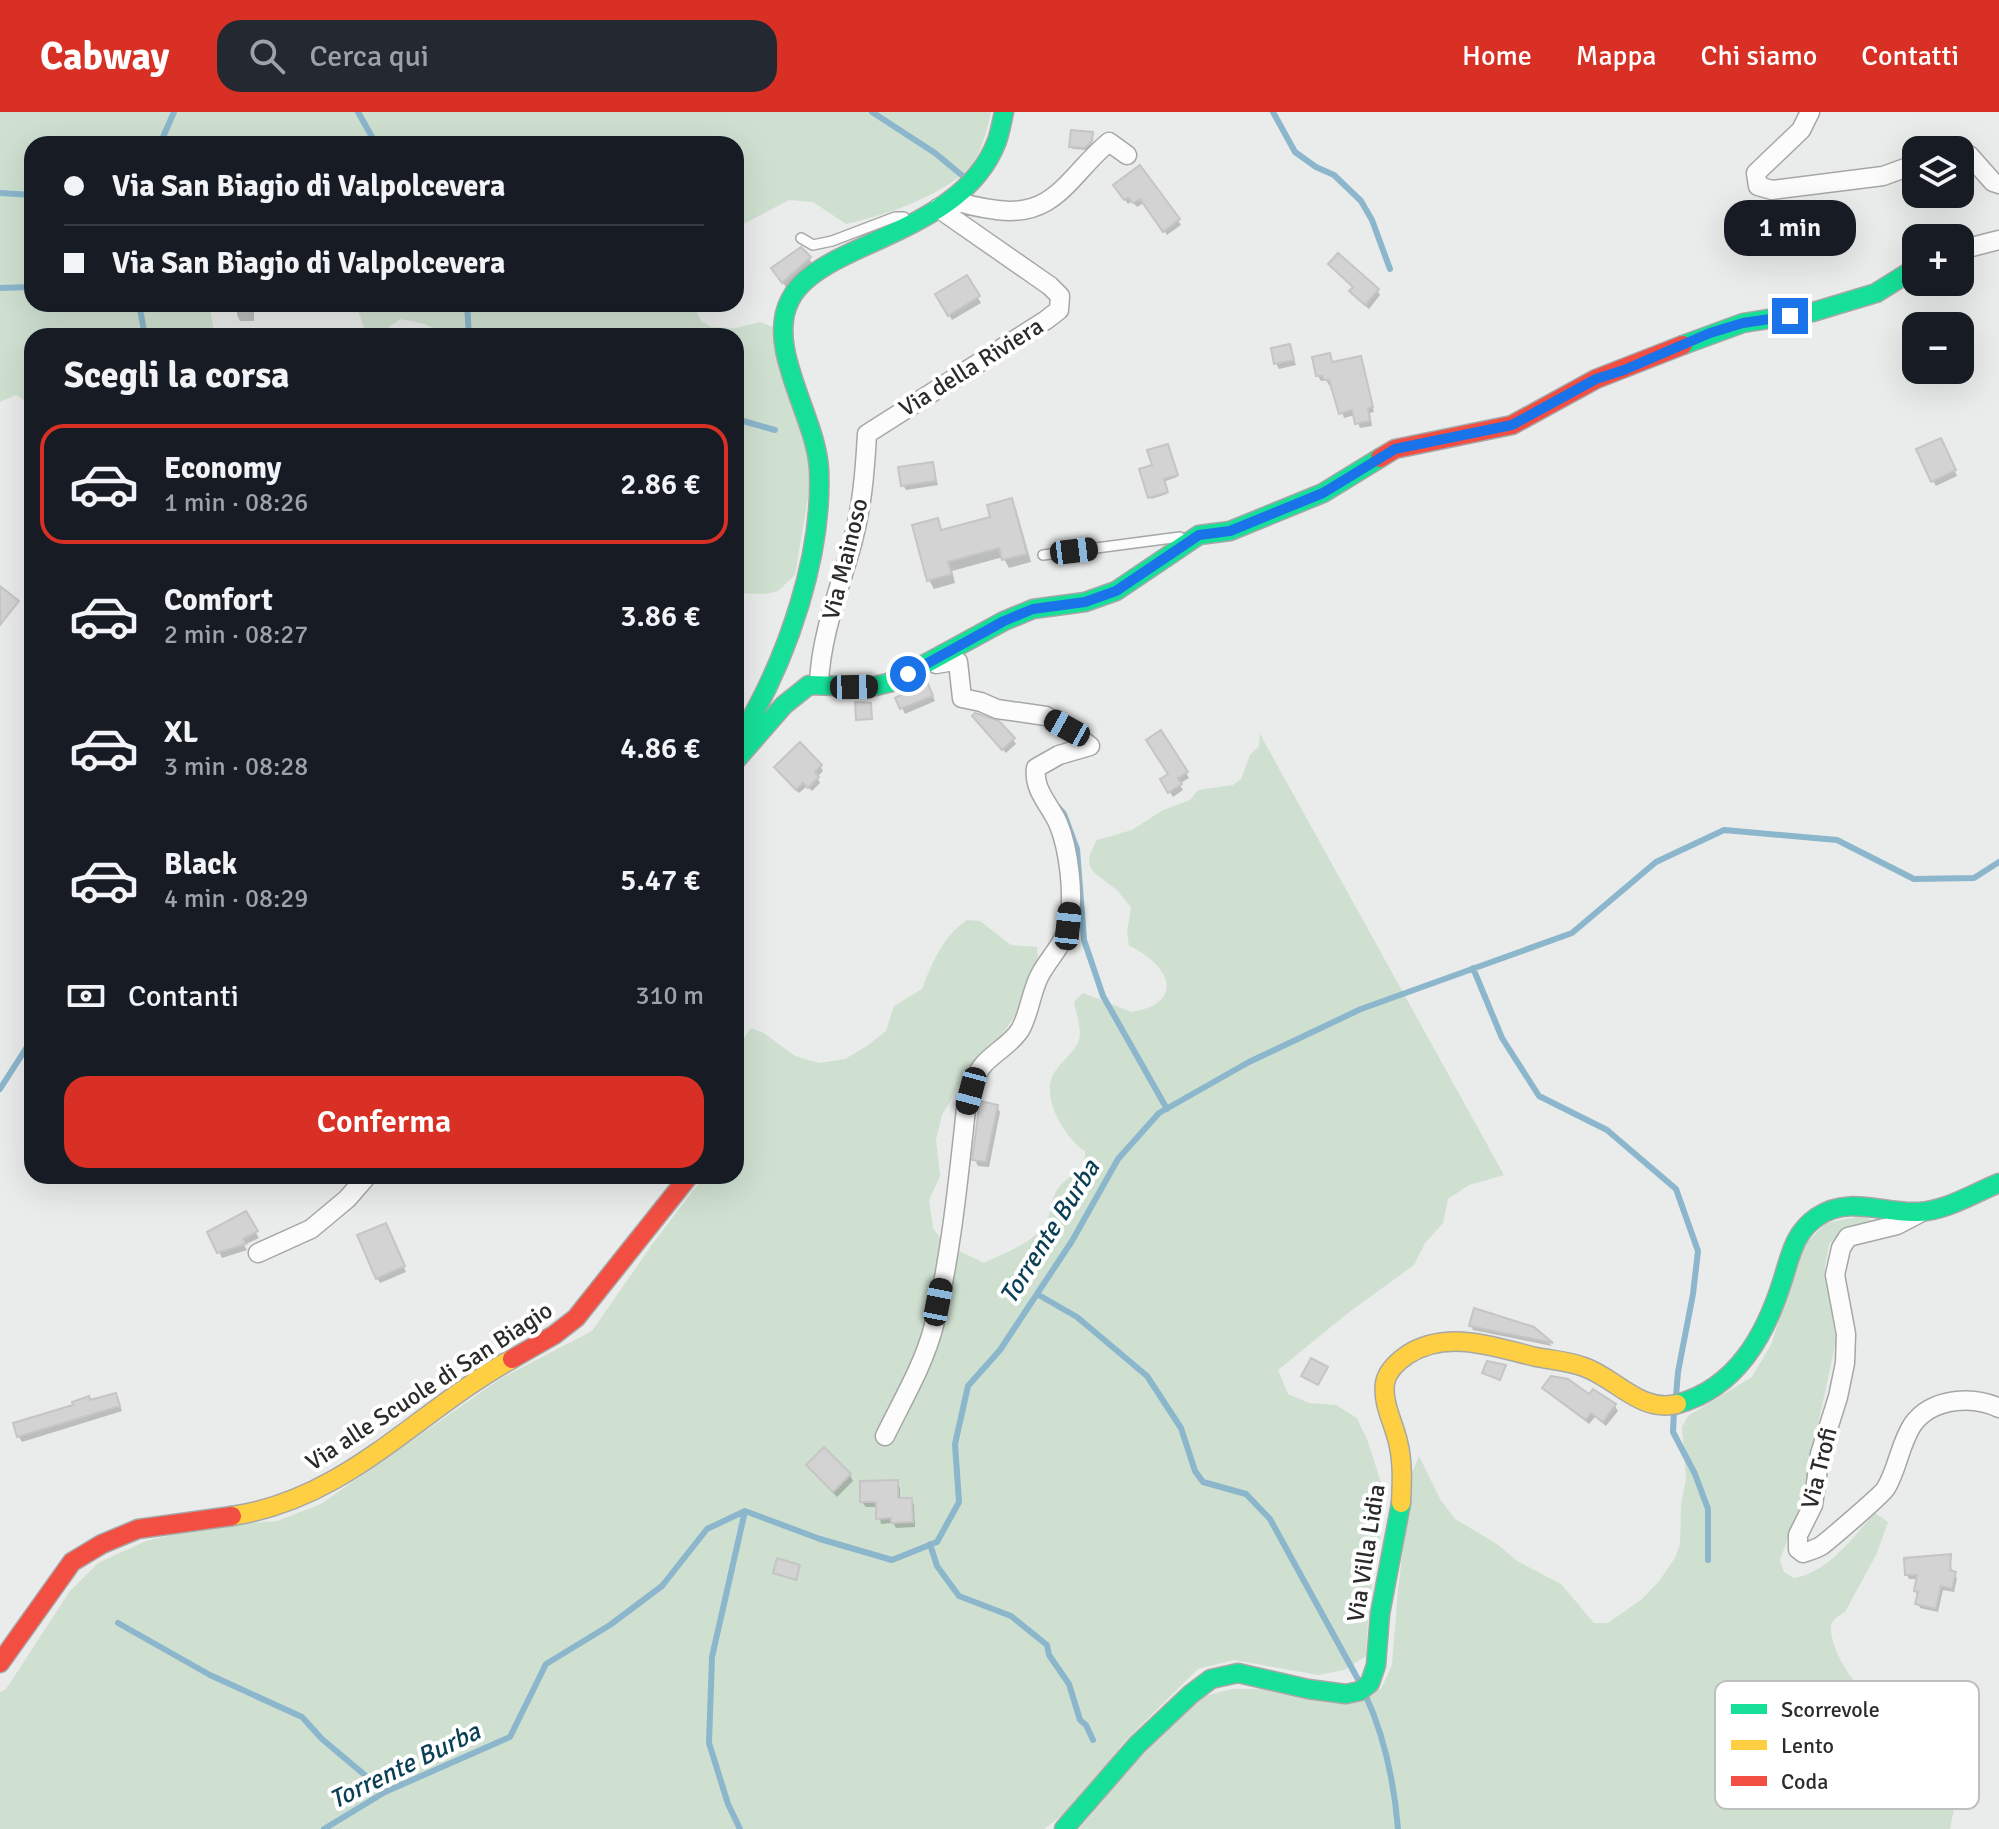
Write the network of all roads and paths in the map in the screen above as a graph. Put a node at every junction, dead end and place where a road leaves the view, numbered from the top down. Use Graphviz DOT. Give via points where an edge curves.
graph roads {
  1 [pos="1004,112"];
  2 [pos="1810,112"];
  3 [pos="1127,155"];
  4 [pos="1974,161"];
  5 [pos="1902,169"];
  6 [pos="1999,184"];
  7 [pos="946,204"];
  8 [pos="920,218"];
  9 [pos="801,238"];
  10 [pos="1999,240"];
  11 [pos="1974,246"];
  12 [pos="1902,277"];
  13 [pos="867,434"];
  14 [pos="1199,535"];
  15 [pos="1043,555"];
  16 [pos="923,666"];
  17 [pos="819,683"];
  18 [pos="744,729"];
  19 [pos="744,751"];
  20 [pos="1999,1183"];
  21 [pos="360,1184"];
  22 [pos="683,1184"];
  23 [pos="1920,1213"];
  24 [pos="258,1253"];
  25 [pos="1999,1408"];
  26 [pos="885,1436"];
  27 [pos="0,1663"];
  28 [pos="1064,1829"];
  1 -- 7 [label="street" via="992,157"];
  2 -- 5 [label="street" via="1801,130 1756,173 1758,186 1772,190"];
  3 -- 7 [label="street" via="1109,142 1053,199 1026,211"];
  4 -- 6 [label="street"];
  7 -- 8 [label="street"];
  7 -- 13 [label="street, Via della Riviera" via="1050,286 1060,296 1059,310"];
  8 -- 9 [label="lane" via="895,217 813,245"];
  8 -- 18 [label="street" via="824,266 802,283 784,313 784,349 813,432 818,525 761,705"];
  10 -- 11 [label="street"];
  12 -- 14 [label="street" via="1876,293 1813,312 1710,333 1596,379 1512,425 1395,449 1323,493 1230,531"];
  13 -- 17 [label="street, Via Mainoso" via="853,541 822,646"];
  14 -- 15 [label="lane"];
  14 -- 16 [label="street" via="1116,591 1085,602 1033,609"];
  16 -- 17 [label="street" via="871,687"];
  16 -- 26 [label="street" via="958,662 962,698 1046,716 1090,746 1036,768 1045,804 1066,844 1068,926 1040,974 1021,1028 982,1066 971,1091 932,1331"];
  17 -- 19 [label="street" via="800,690"];
  20 -- 23 [label="street"];
  21 -- 24 [label="street" via="311,1229"];
  22 -- 27 [label="street, Via alle Scuole di San Biagio" via="576,1318 554,1335 490,1371 334,1482 289,1503 138,1529 102,1544 72,1562"];
  23 -- 25 [label="street, Via Trofi" via="1897,1225 1848,1237 1841,1248 1835,1275 1846,1334 1845,1363 1798,1549 1803,1553 1819,1547 1885,1490 1914,1422 1926,1413 1967,1400"];
  23 -- 28 [label="street, Via Villa Lidia" via="1849,1205 1805,1225 1797,1234 1756,1345 1710,1391 1675,1405 1654,1406 1588,1368 1468,1340 1416,1348 1385,1378 1402,1484 1370,1684 1348,1694 1236,1672 1213,1677 1126,1757"];
}
